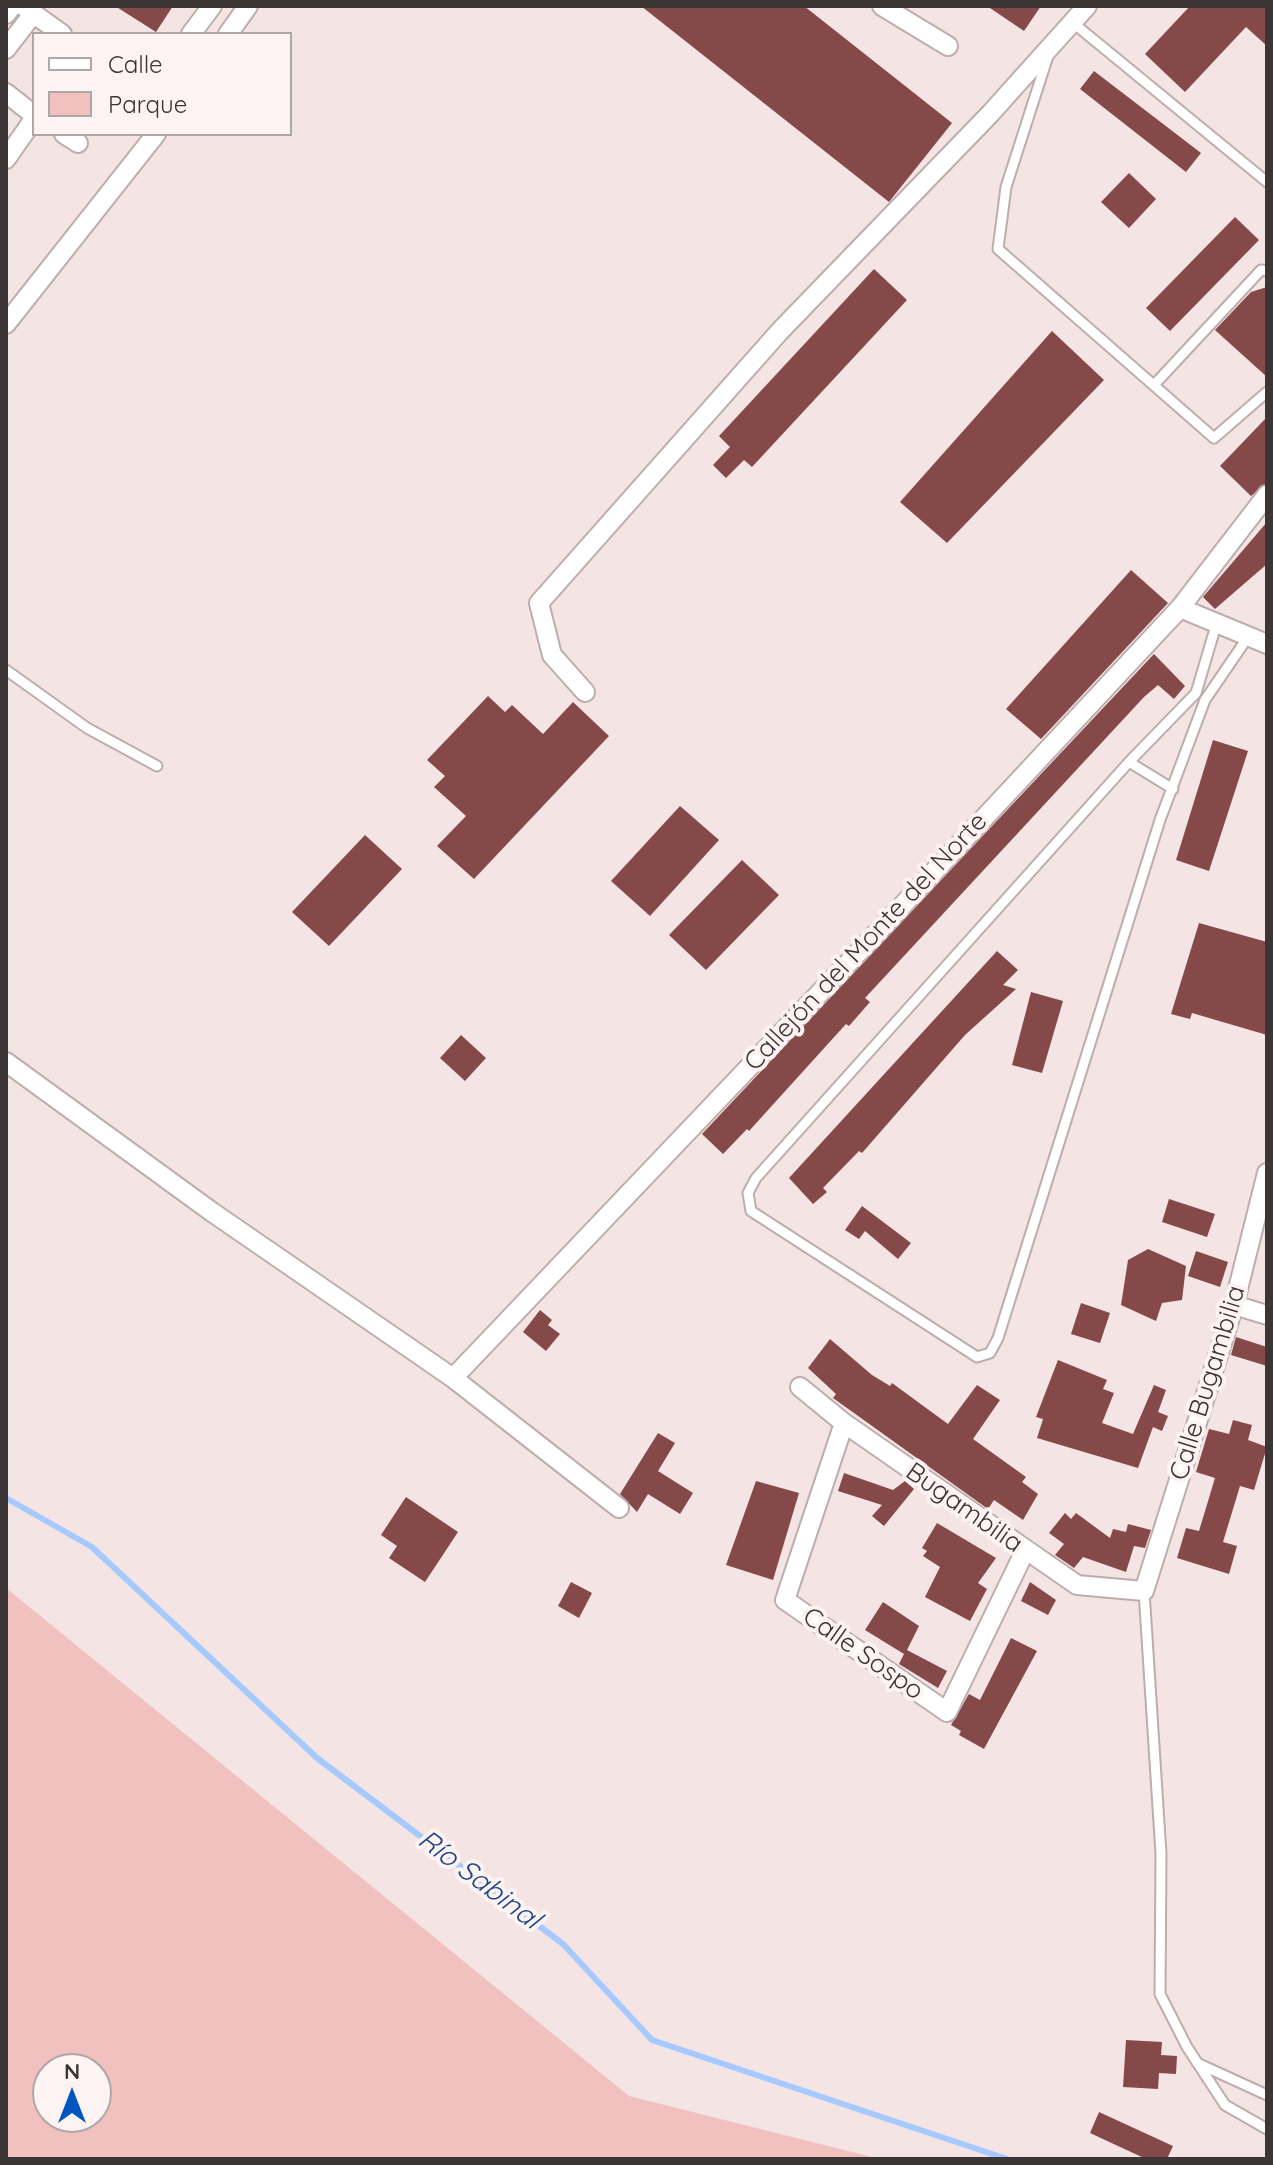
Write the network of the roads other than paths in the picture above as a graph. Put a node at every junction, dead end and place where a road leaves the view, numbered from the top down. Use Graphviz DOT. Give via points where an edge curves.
graph roads {
  1 [pos="12,6"];
  2 [pos="212,6"];
  3 [pos="248,6"];
  4 [pos="882,6"];
  5 [pos="1087,6"];
  6 [pos="28,10"];
  7 [pos="6,14"];
  8 [pos="1072,22"];
  9 [pos="59,32"];
  10 [pos="192,32"];
  11 [pos="229,32"];
  12 [pos="1052,45"];
  13 [pos="948,46"];
  14 [pos="6,49"];
  15 [pos="6,93"];
  16 [pos="32,115"];
  17 [pos="32,120"];
  18 [pos="154,136"];
  19 [pos="6,159"];
  20 [pos="1267,182"];
  21 [pos="1267,271"];
  22 [pos="6,324"];
  23 [pos="1154,385"];
  24 [pos="1267,392"];
  25 [pos="1267,495"];
  26 [pos="1180,608"];
  27 [pos="1217,622"];
  28 [pos="1248,637"];
  29 [pos="1267,644"];
  30 [pos="6,670"];
  31 [pos="585,692"];
  32 [pos="1200,697"];
  33 [pos="1129,762"];
  34 [pos="157,766"];
  35 [pos="1173,789"];
  36 [pos="6,1062"];
  37 [pos="1267,1173"];
  38 [pos="1234,1305"];
  39 [pos="1267,1315"];
  40 [pos="453,1378"];
  41 [pos="800,1387"];
  42 [pos="844,1423"];
  43 [pos="619,1508"];
  44 [pos="1025,1551"];
  45 [pos="1144,1591"];
  46 [pos="1197,2063"];
  47 [pos="1267,2095"];
  48 [pos="1267,2129"];
  1 -- 7 [label="street"];
  2 -- 10 [label="street"];
  3 -- 11 [label="street"];
  4 -- 13 [label="street"];
  5 -- 8 [label="street"];
  6 -- 9 [label="street"];
  6 -- 14 [label="street"];
  8 -- 12 [label="street"];
  8 -- 20 [label="lane"];
  12 -- 23 [label="lane" via="1006,187 998,249"];
  12 -- 31 [label="street" via="780,331 539,603 552,655"];
  15 -- 16 [label="street"];
  17 -- 19 [label="street"];
  18 -- 22 [label="street"];
  21 -- 23 [label="lane" via="1261,270"];
  23 -- 24 [label="lane" via="1214,438"];
  25 -- 26 [label="street, Callejón del Monte del Norte"];
  26 -- 27 [label="street"];
  26 -- 40 [label="street, Callejón del Monte del Norte"];
  27 -- 28 [label="street"];
  27 -- 32 [label="lane"];
  28 -- 29 [label="street"];
  28 -- 32 [label="lane"];
  30 -- 34 [label="lane" via="87,728"];
  32 -- 33 [label="lane"];
  32 -- 35 [label="lane"];
  33 -- 35 [label="lane"];
  33 -- 35 [label="lane" via="748,1193 751,1211 977,1357 990,1353 998,1338"];
  36 -- 40 [label="street"];
  37 -- 38 [label="street, Calle Bugambilia"];
  38 -- 39 [label="street"];
  38 -- 45 [label="street, Calle Bugambilia"];
  40 -- 43 [label="street"];
  41 -- 42 [label="street, Bugambilia"];
  42 -- 44 [label="street, Bugambilia"];
  42 -- 44 [label="street, Calle Sospo" via="785,1600 947,1712"];
  44 -- 45 [label="street, Bugambilia" via="1077,1585"];
  45 -- 46 [label="lane" via="1161,1854 1160,1994"];
  46 -- 47 [label="lane"];
  46 -- 48 [label="lane" via="1225,2105"];
}
